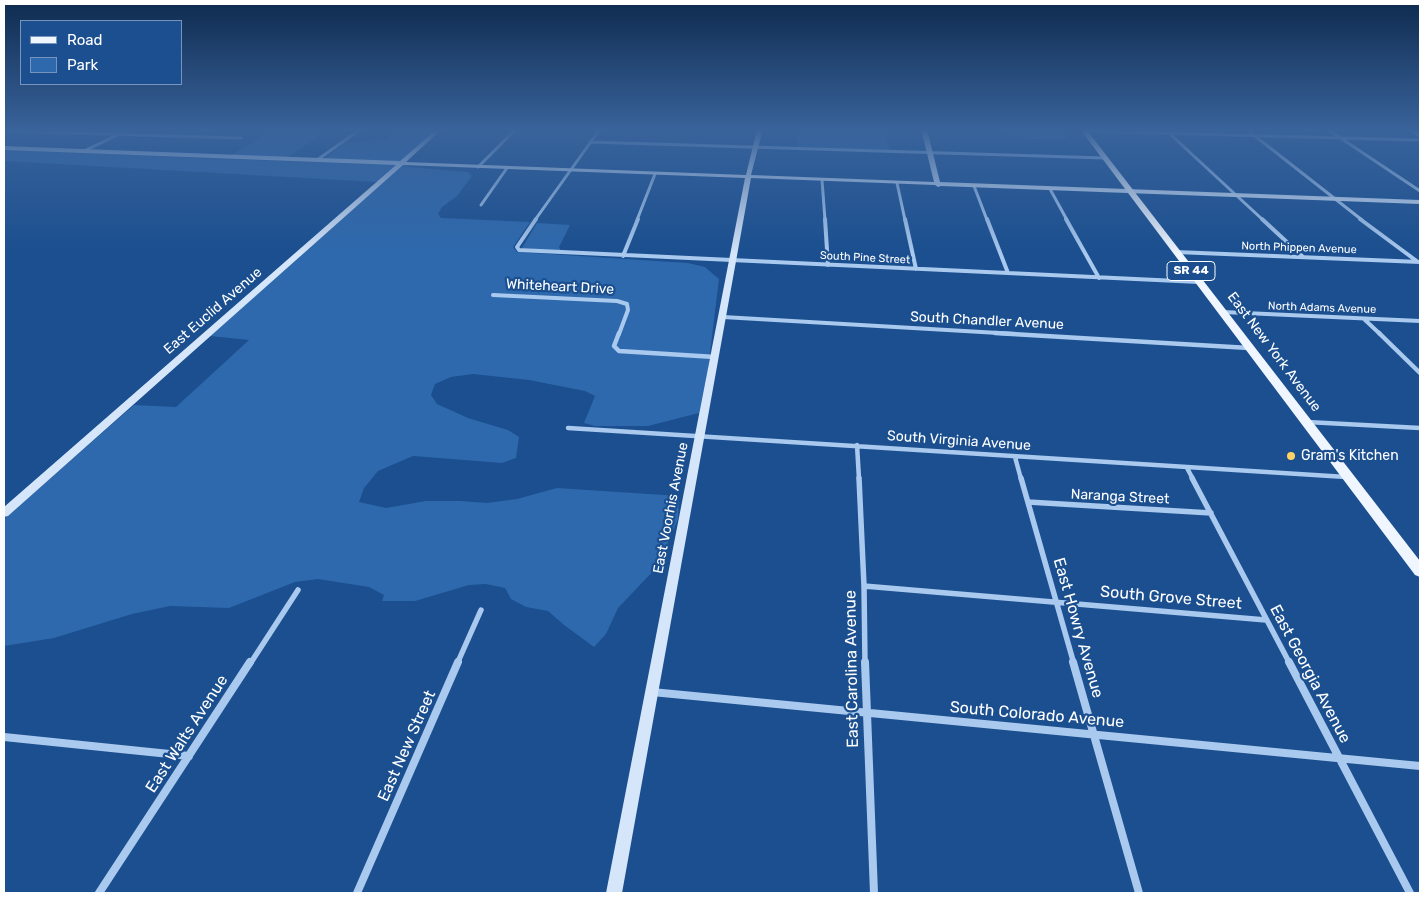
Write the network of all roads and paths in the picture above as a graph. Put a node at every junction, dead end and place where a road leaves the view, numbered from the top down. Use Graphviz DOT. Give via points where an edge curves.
graph roads {
  1 [pos="392,171"];
  2 [pos="505,171"];
  3 [pos="569,171"];
  4 [pos="588,171"];
  5 [pos="749,171"];
  6 [pos="934,171"];
  7 [pos="1115,171"];
  8 [pos="1210,171"];
  9 [pos="1299,171"];
  10 [pos="1390,171"];
  11 [pos="655,174"];
  12 [pos="748,177"];
  13 [pos="822,180"];
  14 [pos="898,183"];
  15 [pos="938,185"];
  16 [pos="974,186"];
  17 [pos="1050,189"];
  18 [pos="1420,191"];
  19 [pos="1131,192"];
  20 [pos="1238,197"];
  21 [pos="1334,199"];
  22 [pos="1420,202"];
  23 [pos="481,205"];
  24 [pos="1176,252"];
  25 [pos="623,256"];
  26 [pos="1303,258"];
  27 [pos="733,261"];
  28 [pos="1419,263"];
  29 [pos="828,265"];
  30 [pos="916,269"];
  31 [pos="1008,273"];
  32 [pos="1099,278"];
  33 [pos="1200,282"];
  34 [pos="493,294"];
  35 [pos="1223,312"];
  36 [pos="723,317"];
  37 [pos="1364,318"];
  38 [pos="1420,321"];
  39 [pos="1250,348"];
  40 [pos="715,357"];
  41 [pos="1420,373"];
  42 [pos="1306,422"];
  43 [pos="568,428"];
  44 [pos="1420,428"];
  45 [pos="700,437"];
  46 [pos="857,445"];
  47 [pos="1015,456"];
  48 [pos="1187,468"];
  49 [pos="1348,477"];
  50 [pos="1028,502"];
  51 [pos="4,513"];
  52 [pos="1211,514"];
  53 [pos="1420,571"];
  54 [pos="864,586"];
  55 [pos="298,590"];
  56 [pos="1056,603"];
  57 [pos="481,610"];
  58 [pos="1266,620"];
  59 [pos="652,692"];
  60 [pos="866,713"];
  61 [pos="1094,734"];
  62 [pos="4,737"];
  63 [pos="189,756"];
  64 [pos="1339,758"];
  65 [pos="1420,766"];
  66 [pos="99,893"];
  67 [pos="357,893"];
  68 [pos="614,893"];
  69 [pos="874,893"];
  70 [pos="1139,893"];
  71 [pos="1410,893"];
  1 -- 51 [label="street, East Euclid Avenue"];
  2 -- 23 [label="street"];
  3 -- 25 [label="street, South Pine Street" via="517,247 529,252"];
  4 -- 11 [label="street"];
  5 -- 12 [label="street, East Voorhis Avenue"];
  6 -- 15 [label="street"];
  7 -- 19 [label="main road, East New York Avenue / SR 44"];
  8 -- 20 [label="street"];
  9 -- 21 [label="street"];
  10 -- 18 [label="street"];
  11 -- 12 [label="street"];
  11 -- 25 [label="street"];
  12 -- 13 [label="street"];
  12 -- 27 [label="street, East Voorhis Avenue"];
  13 -- 14 [label="street"];
  13 -- 29 [label="street"];
  14 -- 15 [label="street"];
  14 -- 30 [label="street"];
  15 -- 16 [label="street"];
  16 -- 17 [label="street"];
  16 -- 31 [label="street"];
  17 -- 19 [label="street"];
  17 -- 32 [label="street"];
  19 -- 20 [label="street"];
  19 -- 24 [label="main road, East New York Avenue / SR 44"];
  20 -- 21 [label="street"];
  20 -- 26 [label="street"];
  21 -- 22 [label="street"];
  21 -- 28 [label="street"];
  24 -- 26 [label="street, North Phippen Avenue"];
  24 -- 33 [label="main road, East New York Avenue / SR 44"];
  25 -- 27 [label="street, South Pine Street"];
  26 -- 28 [label="street, North Phippen Avenue"];
  27 -- 29 [label="street, South Pine Street"];
  27 -- 36 [label="street, East Voorhis Avenue"];
  29 -- 30 [label="street, South Pine Street"];
  30 -- 31 [label="street, South Pine Street"];
  31 -- 32 [label="street, South Pine Street"];
  32 -- 33 [label="street, South Pine Street"];
  33 -- 35 [label="main road, East New York Avenue / SR 44"];
  34 -- 40 [label="street, Whiteheart Drive" via="617,301 627,304 628,310 614,346 619,351"];
  35 -- 37 [label="street, North Adams Avenue"];
  35 -- 39 [label="main road, East New York Avenue / SR 44"];
  36 -- 39 [label="street, South Chandler Avenue"];
  36 -- 40 [label="street, East Voorhis Avenue"];
  37 -- 38 [label="street, North Adams Avenue"];
  37 -- 41 [label="street"];
  39 -- 42 [label="main road, East New York Avenue / SR 44"];
  40 -- 45 [label="street, East Voorhis Avenue"];
  42 -- 44 [label="street"];
  42 -- 49 [label="main road, East New York Avenue / SR 44"];
  43 -- 45 [label="street, South Virginia Avenue"];
  45 -- 46 [label="street, South Virginia Avenue"];
  45 -- 59 [label="street, East Voorhis Avenue"];
  46 -- 47 [label="street, South Virginia Avenue"];
  46 -- 54 [label="street, East Carolina Avenue"];
  47 -- 48 [label="street, South Virginia Avenue"];
  47 -- 50 [label="street, East Howry Avenue"];
  48 -- 49 [label="street, South Virginia Avenue"];
  48 -- 52 [label="street, East Georgia Avenue"];
  49 -- 53 [label="main road, East New York Avenue / SR 44"];
  50 -- 52 [label="street, Naranga Street"];
  50 -- 56 [label="street, East Howry Avenue"];
  52 -- 58 [label="street, East Georgia Avenue"];
  54 -- 56 [label="street, South Grove Street"];
  54 -- 60 [label="street, East Carolina Avenue"];
  55 -- 63 [label="street, East Walts Avenue"];
  56 -- 58 [label="street, South Grove Street"];
  56 -- 61 [label="street, East Howry Avenue"];
  57 -- 67 [label="street, East New Street"];
  58 -- 64 [label="street, East Georgia Avenue"];
  59 -- 60 [label="street, South Colorado Avenue"];
  59 -- 68 [label="street, East Voorhis Avenue"];
  60 -- 61 [label="street, South Colorado Avenue"];
  60 -- 69 [label="street, East Carolina Avenue"];
  61 -- 64 [label="street, South Colorado Avenue"];
  61 -- 70 [label="street, East Howry Avenue"];
  62 -- 63 [label="street"];
  63 -- 66 [label="street, East Walts Avenue"];
  64 -- 65 [label="street, South Colorado Avenue"];
  64 -- 71 [label="street, East Georgia Avenue"];
}
